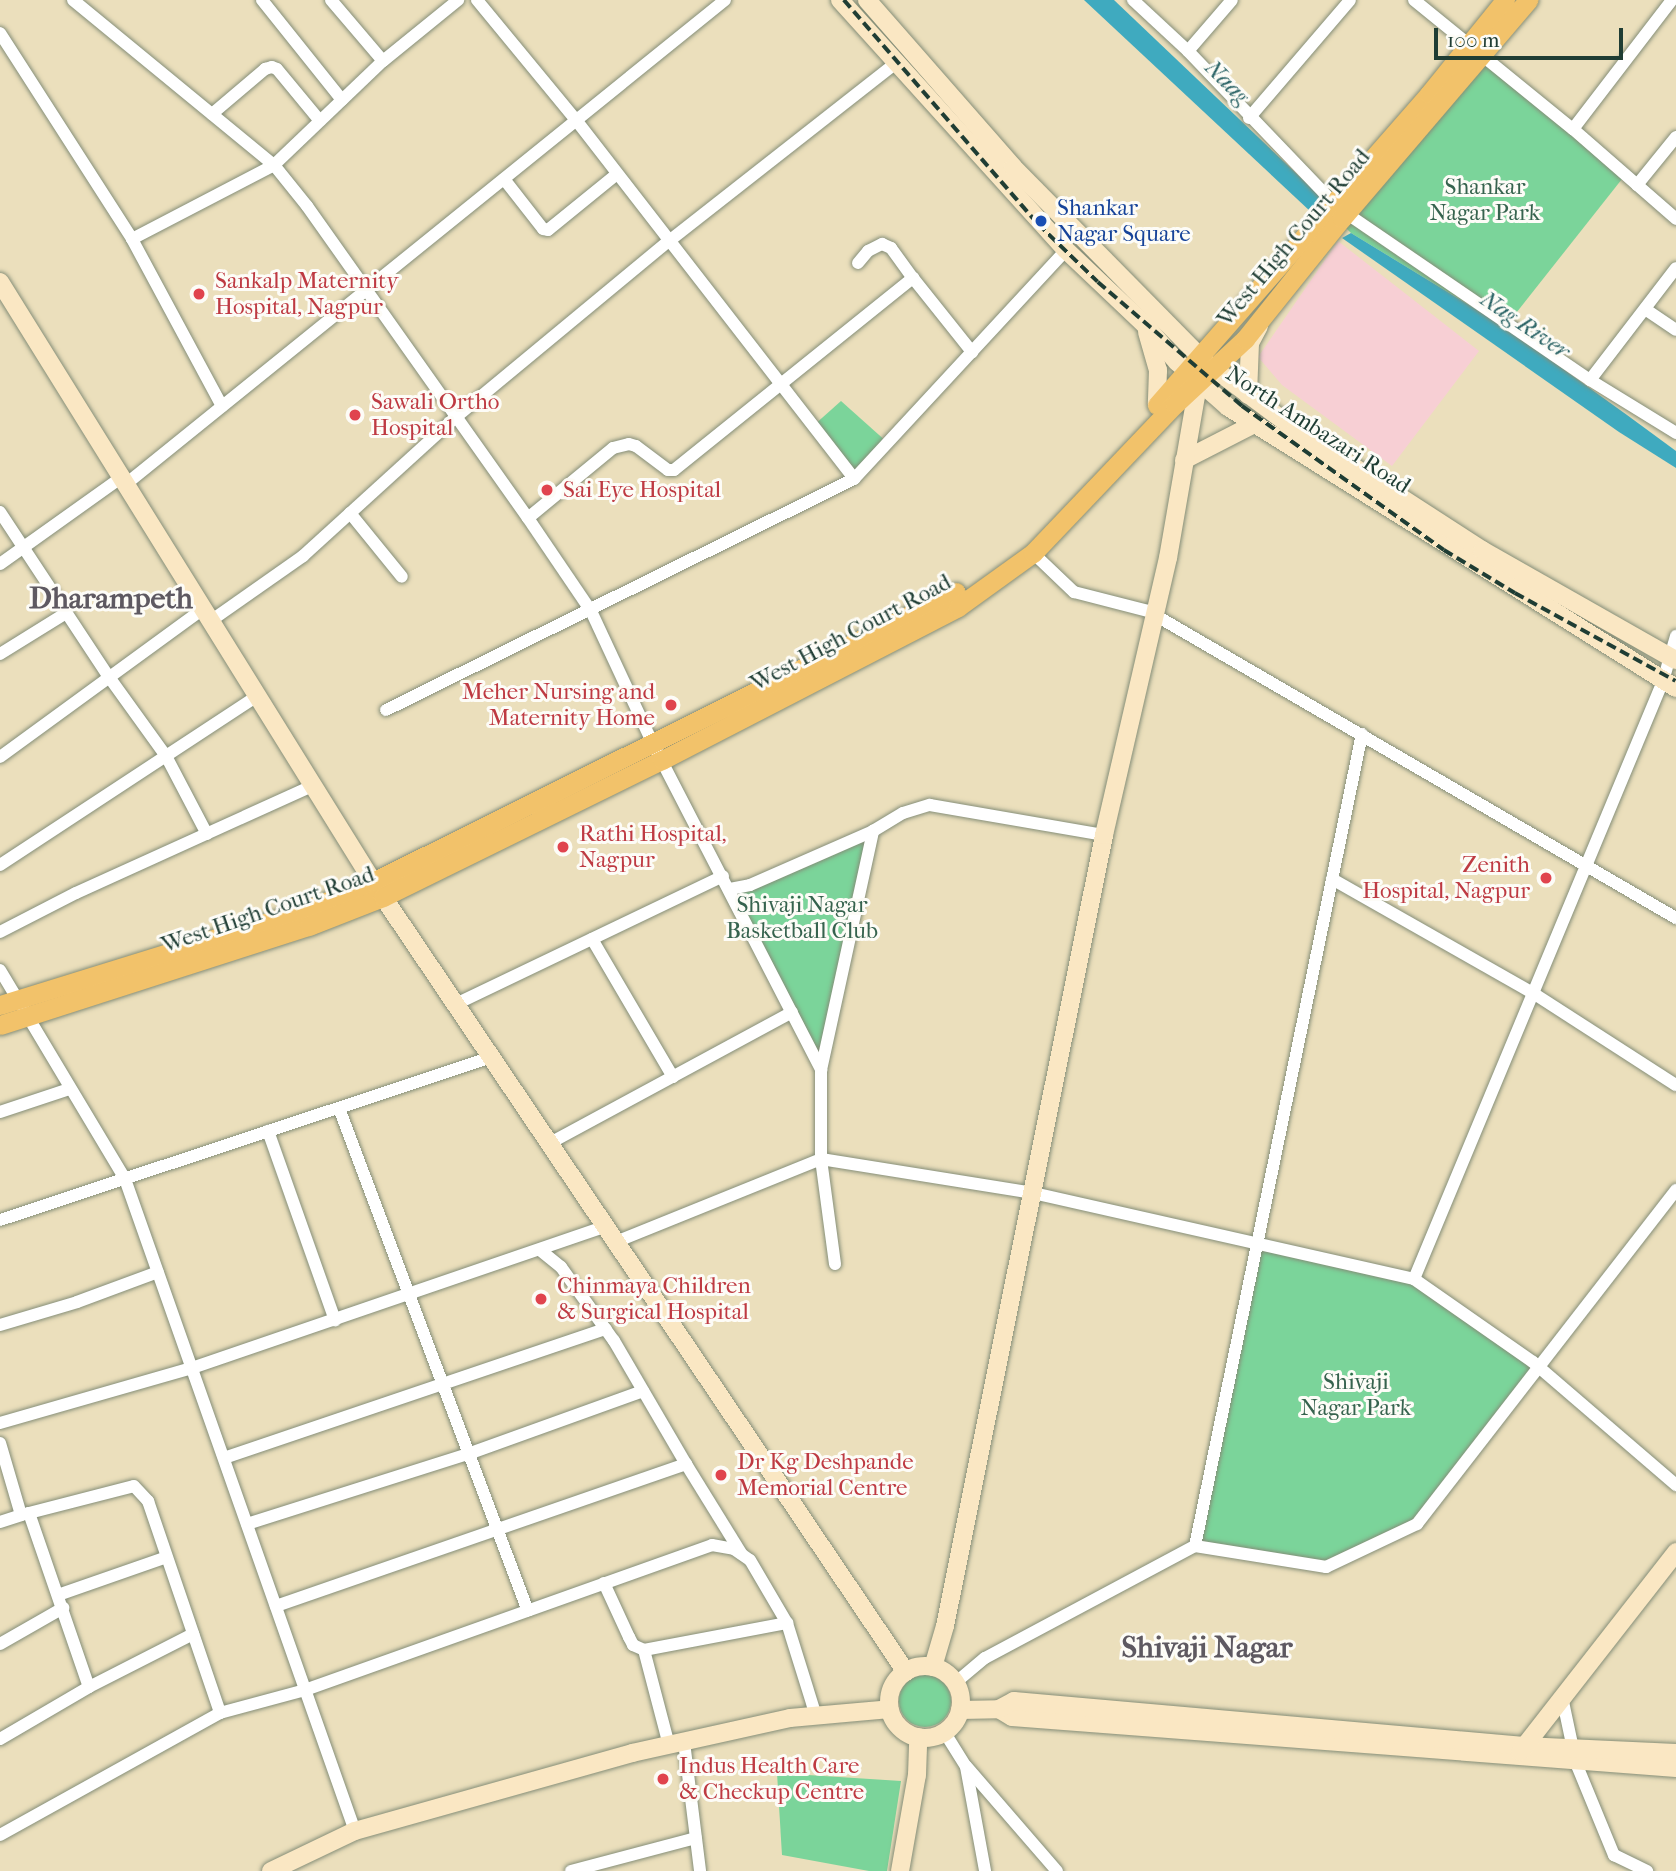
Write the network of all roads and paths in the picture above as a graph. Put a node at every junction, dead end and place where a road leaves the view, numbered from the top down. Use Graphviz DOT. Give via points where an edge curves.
graph roads {
  1 [pos="73,0"];
  2 [pos="261,0"];
  3 [pos="331,0"];
  4 [pos="458,0"];
  5 [pos="477,0"];
  6 [pos="726,0"];
  7 [pos="840,0"];
  8 [pos="867,0"];
  9 [pos="1133,0"];
  10 [pos="1232,0"];
  11 [pos="1350,0"];
  12 [pos="1414,0"];
  13 [pos="1505,0"];
  14 [pos="1528,0"];
  15 [pos="1672,0"];
  16 [pos="0,33"];
  17 [pos="1476,50"];
  18 [pos="1188,51"];
  19 [pos="383,61"];
  20 [pos="896,63"];
  21 [pos="342,100"];
  22 [pos="212,114"];
  23 [pos="1249,118"];
  24 [pos="576,120"];
  25 [pos="320,121"];
  26 [pos="1573,129"];
  27 [pos="1676,137"];
  28 [pos="274,165"];
  29 [pos="617,174"];
  30 [pos="504,179"];
  31 [pos="1637,185"];
  32 [pos="1340,208"];
  33 [pos="1676,219"];
  34 [pos="132,239"];
  35 [pos="669,241"];
  36 [pos="1066,250"];
  37 [pos="858,263"];
  38 [pos="1676,268"];
  39 [pos="913,278"];
  40 [pos="0,282"];
  41 [pos="366,292"];
  42 [pos="1645,309"];
  43 [pos="1266,314"];
  44 [pos="1145,325"];
  45 [pos="1676,330"];
  46 [pos="972,352"];
  47 [pos="1195,374"];
  48 [pos="1590,380"];
  49 [pos="780,383"];
  50 [pos="1248,395"];
  51 [pos="1157,404"];
  52 [pos="222,406"];
  53 [pos="456,417"];
  54 [pos="1254,424"];
  55 [pos="1676,433"];
  56 [pos="1184,460"];
  57 [pos="854,479"];
  58 [pos="124,480"];
  59 [pos="0,512"];
  60 [pos="350,513"];
  61 [pos="528,518"];
  62 [pos="24,548"];
  63 [pos="1033,553"];
  64 [pos="0,564"];
  65 [pos="402,576"];
  66 [pos="591,611"];
  67 [pos="66,612"];
  68 [pos="208,614"];
  69 [pos="1153,614"];
  70 [pos="1676,636"];
  71 [pos="0,654"];
  72 [pos="1673,658"];
  73 [pos="109,677"];
  74 [pos="1669,684"];
  75 [pos="259,695"];
  76 [pos="386,710"];
  77 [pos="1362,734"];
  78 [pos="657,752"];
  79 [pos="166,756"];
  80 [pos="0,757"];
  81 [pos="314,785"];
  82 [pos="873,831"];
  83 [pos="207,834"];
  84 [pos="1104,835"];
  85 [pos="1586,864"];
  86 [pos="0,866"];
  87 [pos="723,876"];
  88 [pos="1332,879"];
  89 [pos="378,889"];
  90 [pos="730,889"];
  91 [pos="1676,918"];
  92 [pos="0,932"];
  93 [pos="592,939"];
  94 [pos="0,970"];
  95 [pos="1533,993"];
  96 [pos="8,1002"];
  97 [pos="456,1004"];
  98 [pos="792,1012"];
  99 [pos="27,1017"];
  100 [pos="0,1026"];
  101 [pos="492,1058"];
  102 [pos="821,1070"];
  103 [pos="673,1077"];
  104 [pos="1676,1085"];
  105 [pos="69,1089"];
  106 [pos="339,1108"];
  107 [pos="0,1112"];
  108 [pos="268,1131"];
  109 [pos="551,1143"];
  110 [pos="821,1159"];
  111 [pos="125,1180"];
  112 [pos="1676,1190"];
  113 [pos="1034,1193"];
  114 [pos="0,1220"];
  115 [pos="613,1234"];
  116 [pos="1257,1244"];
  117 [pos="540,1250"];
  118 [pos="835,1264"];
  119 [pos="158,1272"];
  120 [pos="1414,1279"];
  121 [pos="407,1295"];
  122 [pos="335,1320"];
  123 [pos="0,1325"];
  124 [pos="606,1329"];
  125 [pos="1538,1367"];
  126 [pos="192,1368"];
  127 [pos="442,1384"];
  128 [pos="643,1391"];
  129 [pos="0,1423"];
  130 [pos="0,1443"];
  131 [pos="468,1454"];
  132 [pos="224,1458"];
  133 [pos="686,1464"];
  134 [pos="1676,1485"];
  135 [pos="25,1514"];
  136 [pos="0,1522"];
  137 [pos="247,1524"];
  138 [pos="497,1529"];
  139 [pos="1195,1546"];
  140 [pos="1676,1552"];
  141 [pos="742,1555"];
  142 [pos="167,1557"];
  143 [pos="604,1583"];
  144 [pos="58,1595"];
  145 [pos="276,1606"];
  146 [pos="63,1608"];
  147 [pos="528,1611"];
  148 [pos="787,1623"];
  149 [pos="193,1634"];
  150 [pos="0,1644"];
  151 [pos="644,1650"];
  152 [pos="933,1667"];
  153 [pos="906,1672"];
  154 [pos="955,1683"];
  155 [pos="89,1687"];
  156 [pos="305,1690"];
  157 [pos="1562,1697"];
  158 [pos="890,1709"];
  159 [pos="960,1710"];
  160 [pos="220,1713"];
  161 [pos="816,1716"];
  162 [pos="945,1732"];
  163 [pos="918,1737"];
  164 [pos="0,1739"];
  165 [pos="676,1743"];
  166 [pos="1520,1752"];
  167 [pos="1676,1753"];
  168 [pos="1575,1756"];
  169 [pos="966,1766"];
  170 [pos="1676,1768"];
  171 [pos="355,1831"];
  172 [pos="0,1835"];
  173 [pos="696,1838"];
  174 [pos="271,1871"];
  175 [pos="571,1871"];
  176 [pos="700,1871"];
  177 [pos="900,1871"];
  178 [pos="985,1871"];
  179 [pos="1057,1871"];
  180 [pos="1647,1871"];
  1 -- 22 [label="street"];
  2 -- 21 [label="street"];
  3 -- 19 [label="street"];
  4 -- 19 [label="street"];
  5 -- 24 [label="street"];
  6 -- 24 [label="street"];
  7 -- 20 [label="street, North Ambazari Road"];
  8 -- 47 [label="street, North Ambazari Road"];
  9 -- 18 [label="street"];
  10 -- 18 [label="street"];
  11 -- 23 [label="street"];
  12 -- 17 [label="street"];
  13 -- 17 [label="main road, West High Court Road"];
  14 -- 17 [label="main road, West High Court Road"];
  15 -- 26 [label="street"];
  16 -- 34 [label="street"];
  17 -- 26 [label="street"];
  17 -- 32 [label="main road, West High Court Road"];
  18 -- 23 [label="street"];
  19 -- 21 [label="street"];
  20 -- 35 [label="street"];
  20 -- 36 [label="street, North Ambazari Road"];
  21 -- 25 [label="street"];
  22 -- 25 [label="street" via="272,67"];
  22 -- 28 [label="street"];
  23 -- 32 [label="street"];
  24 -- 29 [label="street"];
  24 -- 30 [label="street"];
  25 -- 28 [label="street"];
  26 -- 31 [label="street"];
  27 -- 31 [label="street"];
  28 -- 34 [label="street"];
  28 -- 41 [label="street"];
  29 -- 30 [label="street" via="548,230"];
  29 -- 35 [label="street"];
  30 -- 41 [label="street"];
  31 -- 33 [label="street"];
  32 -- 43 [label="main road, West High Court Road"];
  32 -- 47 [label="main road, West High Court Road"];
  32 -- 48 [label="street"];
  34 -- 52 [label="street"];
  35 -- 49 [label="street"];
  35 -- 53 [label="street"];
  36 -- 44 [label="street, North Ambazari Road"];
  36 -- 46 [label="street"];
  37 -- 39 [label="street" via="881,244 891,248"];
  38 -- 42 [label="street"];
  39 -- 46 [label="street"];
  39 -- 49 [label="street"];
  40 -- 58 [label="street"];
  41 -- 52 [label="street"];
  41 -- 53 [label="street"];
  42 -- 45 [label="street"];
  42 -- 48 [label="street"];
  43 -- 47 [label="main road, West High Court Road" via="1245,339"];
  43 -- 50 [label="street" via="1250,343"];
  44 -- 47 [label="street, North Ambazari Road"];
  44 -- 51 [label="street" via="1158,370"];
  46 -- 57 [label="street"];
  47 -- 50 [label="street, North Ambazari Road"];
  47 -- 51 [label="main road, West High Court Road"];
  47 -- 54 [label="street, North Ambazari Road"];
  47 -- 56 [label="street" via="1196,396"];
  47 -- 63 [label="main road, West High Court Road"];
  48 -- 55 [label="street"];
  49 -- 57 [label="street"];
  49 -- 61 [label="street" via="674,470 636,446 613,448"];
  50 -- 72 [label="street, North Ambazari Road" via="1482,550"];
  51 -- 78 [label="main road, West High Court Road" via="1024,543 949,596"];
  52 -- 58 [label="street"];
  53 -- 60 [label="street"];
  53 -- 61 [label="street"];
  54 -- 56 [label="street"];
  54 -- 74 [label="street, North Ambazari Road"];
  56 -- 69 [label="street" via="1168,558"];
  57 -- 66 [label="street"];
  58 -- 62 [label="street"];
  58 -- 68 [label="street"];
  59 -- 62 [label="street"];
  60 -- 65 [label="street"];
  60 -- 68 [label="street" via="303,556"];
  61 -- 66 [label="street"];
  62 -- 64 [label="street"];
  62 -- 67 [label="street"];
  63 -- 69 [label="street" via="1074,592"];
  63 -- 78 [label="main road, West High Court Road" via="958,607"];
  66 -- 76 [label="street"];
  66 -- 78 [label="street"];
  67 -- 71 [label="street"];
  67 -- 73 [label="street"];
  68 -- 73 [label="street"];
  68 -- 75 [label="street"];
  69 -- 77 [label="street"];
  69 -- 84 [label="street"];
  70 -- 72 [label="street"];
  72 -- 74 [label="street"];
  73 -- 79 [label="street"];
  73 -- 80 [label="street"];
  74 -- 85 [label="street"];
  75 -- 79 [label="street"];
  75 -- 81 [label="street"];
  77 -- 85 [label="street"];
  77 -- 88 [label="street"];
  78 -- 87 [label="street"];
  78 -- 89 [label="main road, West High Court Road"];
  79 -- 83 [label="street"];
  79 -- 86 [label="street"];
  81 -- 83 [label="street"];
  81 -- 89 [label="street"];
  82 -- 84 [label="street" via="902,813 930,804"];
  82 -- 90 [label="street" via="750,885"];
  82 -- 102 [label="street"];
  83 -- 92 [label="street"];
  84 -- 113 [label="street"];
  85 -- 91 [label="street"];
  85 -- 95 [label="street"];
  87 -- 90 [label="street"];
  87 -- 93 [label="street"];
  88 -- 95 [label="street"];
  88 -- 116 [label="street"];
  89 -- 96 [label="main road, West High Court Road"];
  89 -- 97 [label="street"];
  89 -- 99 [label="main road, West High Court Road" via="309,926"];
  90 -- 98 [label="street"];
  93 -- 97 [label="street"];
  93 -- 103 [label="street"];
  94 -- 96 [label="street"];
  95 -- 104 [label="street"];
  95 -- 120 [label="street"];
  96 -- 99 [label="street"];
  97 -- 101 [label="street"];
  98 -- 102 [label="street"];
  98 -- 103 [label="street"];
  99 -- 100 [label="main road, West High Court Road"];
  99 -- 105 [label="street"];
  101 -- 106 [label="street"];
  101 -- 109 [label="street"];
  102 -- 110 [label="street"];
  103 -- 109 [label="street"];
  105 -- 107 [label="street"];
  105 -- 111 [label="street"];
  106 -- 108 [label="street"];
  106 -- 121 [label="street"];
  108 -- 111 [label="street"];
  108 -- 122 [label="street"];
  109 -- 115 [label="street"];
  110 -- 113 [label="street"];
  110 -- 115 [label="street"];
  110 -- 118 [label="street"];
  111 -- 114 [label="street"];
  111 -- 119 [label="street"];
  112 -- 125 [label="street"];
  113 -- 116 [label="street"];
  113 -- 152 [label="street"];
  115 -- 117 [label="street"];
  115 -- 153 [label="street"];
  116 -- 120 [label="street"];
  116 -- 139 [label="street"];
  117 -- 121 [label="street"];
  117 -- 124 [label="street" via="561,1267"];
  119 -- 123 [label="street"];
  119 -- 126 [label="street"];
  120 -- 125 [label="street"];
  121 -- 122 [label="street"];
  121 -- 127 [label="street"];
  122 -- 126 [label="street"];
  124 -- 127 [label="street"];
  124 -- 128 [label="street"];
  125 -- 134 [label="street"];
  125 -- 139 [label="street" via="1417,1524 1326,1567"];
  126 -- 129 [label="street"];
  126 -- 132 [label="street"];
  127 -- 131 [label="street"];
  127 -- 132 [label="street"];
  128 -- 131 [label="street"];
  128 -- 133 [label="street"];
  130 -- 135 [label="street"];
  131 -- 137 [label="street"];
  131 -- 138 [label="street"];
  132 -- 137 [label="street"];
  133 -- 138 [label="street"];
  133 -- 141 [label="street"];
  135 -- 136 [label="street"];
  135 -- 142 [label="street" via="134,1486 148,1502"];
  135 -- 144 [label="street"];
  137 -- 145 [label="street"];
  138 -- 145 [label="street"];
  138 -- 147 [label="street"];
  139 -- 154 [label="street" via="985,1658"];
  140 -- 157 [label="street"];
  141 -- 143 [label="street" via="712,1545"];
  141 -- 148 [label="street" via="750,1560"];
  142 -- 144 [label="street"];
  142 -- 149 [label="street"];
  143 -- 147 [label="street"];
  143 -- 151 [label="street" via="629,1637"];
  144 -- 146 [label="street"];
  145 -- 156 [label="street"];
  146 -- 150 [label="street"];
  146 -- 155 [label="street"];
  147 -- 156 [label="street"];
  148 -- 151 [label="street"];
  148 -- 161 [label="street"];
  149 -- 155 [label="street"];
  149 -- 160 [label="street"];
  151 -- 165 [label="street"];
  152 -- 153 [label="street"];
  152 -- 154 [label="street"];
  153 -- 158 [label="street" via="892,1688"];
  154 -- 159 [label="street"];
  155 -- 164 [label="street"];
  156 -- 160 [label="street"];
  156 -- 171 [label="street"];
  157 -- 166 [label="street"];
  157 -- 168 [label="street"];
  158 -- 161 [label="street"];
  158 -- 163 [label="street" via="900,1727"];
  159 -- 162 [label="street"];
  159 -- 166 [label="street" via="999,1709 1012,1717"];
  160 -- 172 [label="street"];
  161 -- 165 [label="street"];
  162 -- 163 [label="street"];
  162 -- 169 [label="street"];
  163 -- 177 [label="street" via="917,1775"];
  165 -- 171 [label="street"];
  165 -- 173 [label="street"];
  166 -- 168 [label="street"];
  167 -- 168 [label="street"];
  168 -- 170 [label="street"];
  168 -- 180 [label="street" via="1614,1855"];
  169 -- 178 [label="street"];
  169 -- 179 [label="street"];
  171 -- 174 [label="street"];
  173 -- 175 [label="street"];
  173 -- 176 [label="street"];
}
